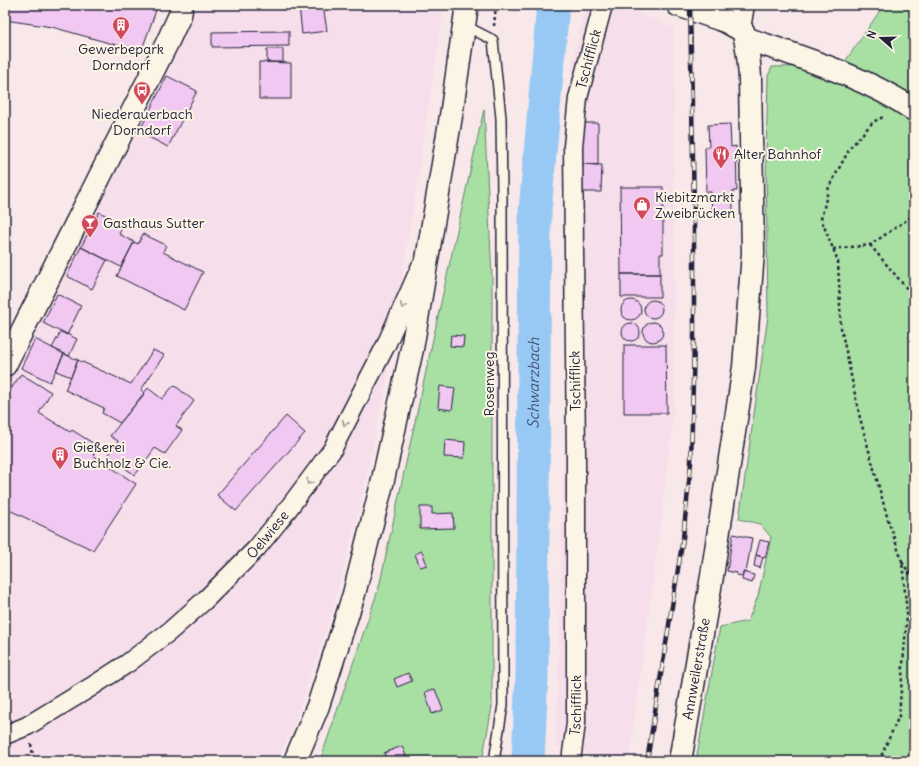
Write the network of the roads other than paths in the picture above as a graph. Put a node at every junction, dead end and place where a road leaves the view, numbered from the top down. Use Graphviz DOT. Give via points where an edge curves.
graph roads {
  1 [pos="182,5"];
  2 [pos="603,5"];
  3 [pos="678,5"];
  4 [pos="743,5"];
  5 [pos="465,15"];
  6 [pos="742,33"];
  7 [pos="909,107"];
  8 [pos="430,245"];
  9 [pos="5,365"];
  10 [pos="10,733"];
  11 [pos="295,761"];
  12 [pos="494,761"];
  13 [pos="571,761"];
  14 [pos="680,761"];
  1 -- 9 [label="street" via="167,44"];
  2 -- 13 [label="street, Tschifflick" via="578,98 573,146 576,723"];
  3 -- 6 [label="street" via="708,14"];
  4 -- 6 [label="street"];
  5 -- 8 [label="street" via="452,116"];
  5 -- 12 [label="lane, Rosenweg" via="493,40 501,118 503,705"];
  6 -- 7 [label="street" via="849,76"];
  6 -- 14 [label="street, Annweilerstraße" via="748,54 750,78 753,253 744,366"];
  8 -- 10 [label="street, Oelwiese, one-way" via="386,345 332,450 282,517 252,545 206,600 170,631 91,687 27,726"];
  8 -- 11 [label="street" via="412,349 354,594 318,706"];
}
